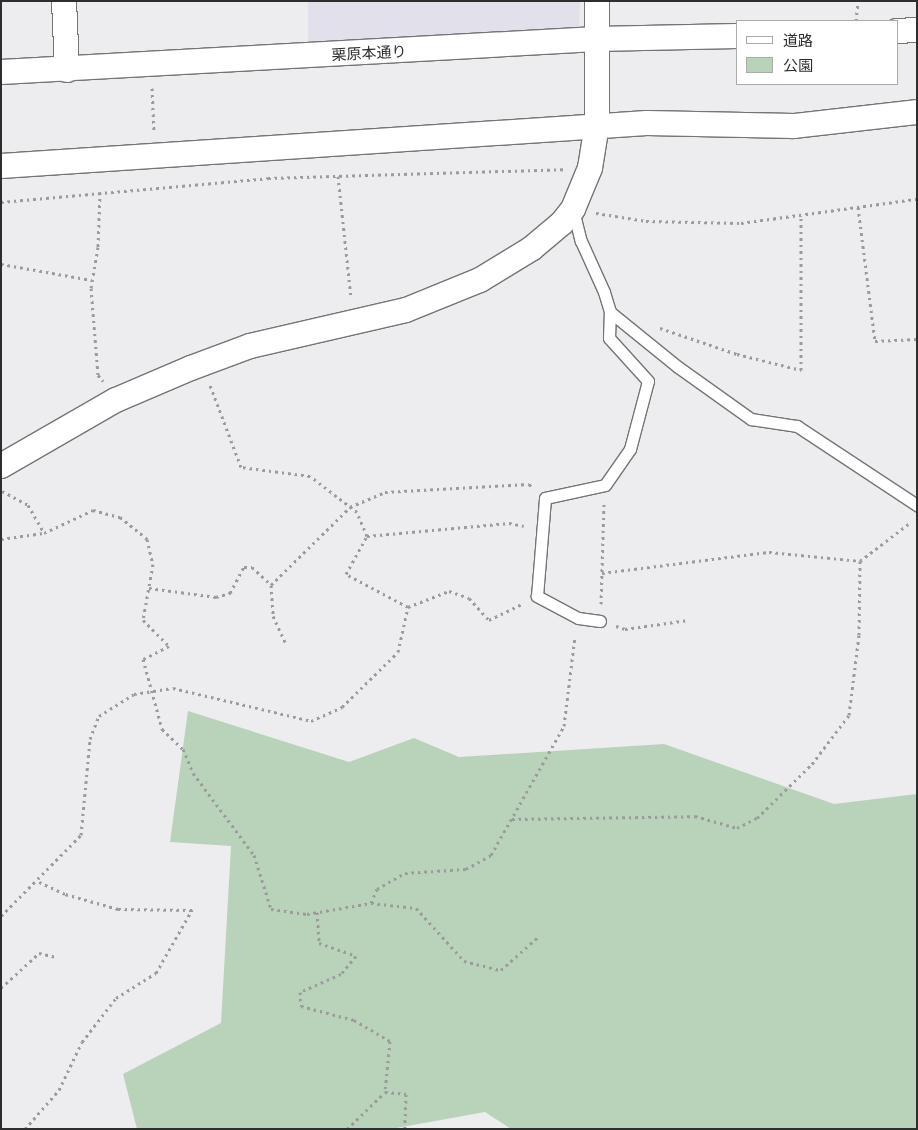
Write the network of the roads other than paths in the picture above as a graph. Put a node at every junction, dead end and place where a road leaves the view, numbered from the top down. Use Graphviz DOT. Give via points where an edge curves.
graph roads {
  1 [pos="64,1"];
  2 [pos="597,1"];
  3 [pos="917,30"];
  4 [pos="898,31"];
  5 [pos="736,36"];
  6 [pos="596,39"];
  7 [pos="67,70"];
  8 [pos="1,72"];
  9 [pos="917,112"];
  10 [pos="597,125"];
  11 [pos="1,166"];
  12 [pos="573,209"];
  13 [pos="610,312"];
  14 [pos="1,466"];
  15 [pos="917,505"];
  16 [pos="600,621"];
  1 -- 7 [label="street"];
  2 -- 6 [label="street"];
  3 -- 4 [label="street"];
  5 -- 6 [label="street, 栗原本通り"];
  6 -- 7 [label="street, 栗原本通り"];
  6 -- 10 [label="street"];
  7 -- 8 [label="street, 栗原本通り"];
  9 -- 10 [label="street" via="794,126 709,122"];
  10 -- 11 [label="street"];
  10 -- 12 [label="street" via="590,168"];
  12 -- 13 [label="lane" via="581,241"];
  12 -- 14 [label="street" via="562,223 531,249 480,280 406,310 250,346 202,364 116,400"];
  13 -- 15 [label="lane" via="751,419 797,426"];
  13 -- 16 [label="lane" via="609,338 648,381 630,449 605,485 545,498 537,596 578,618"];
}
